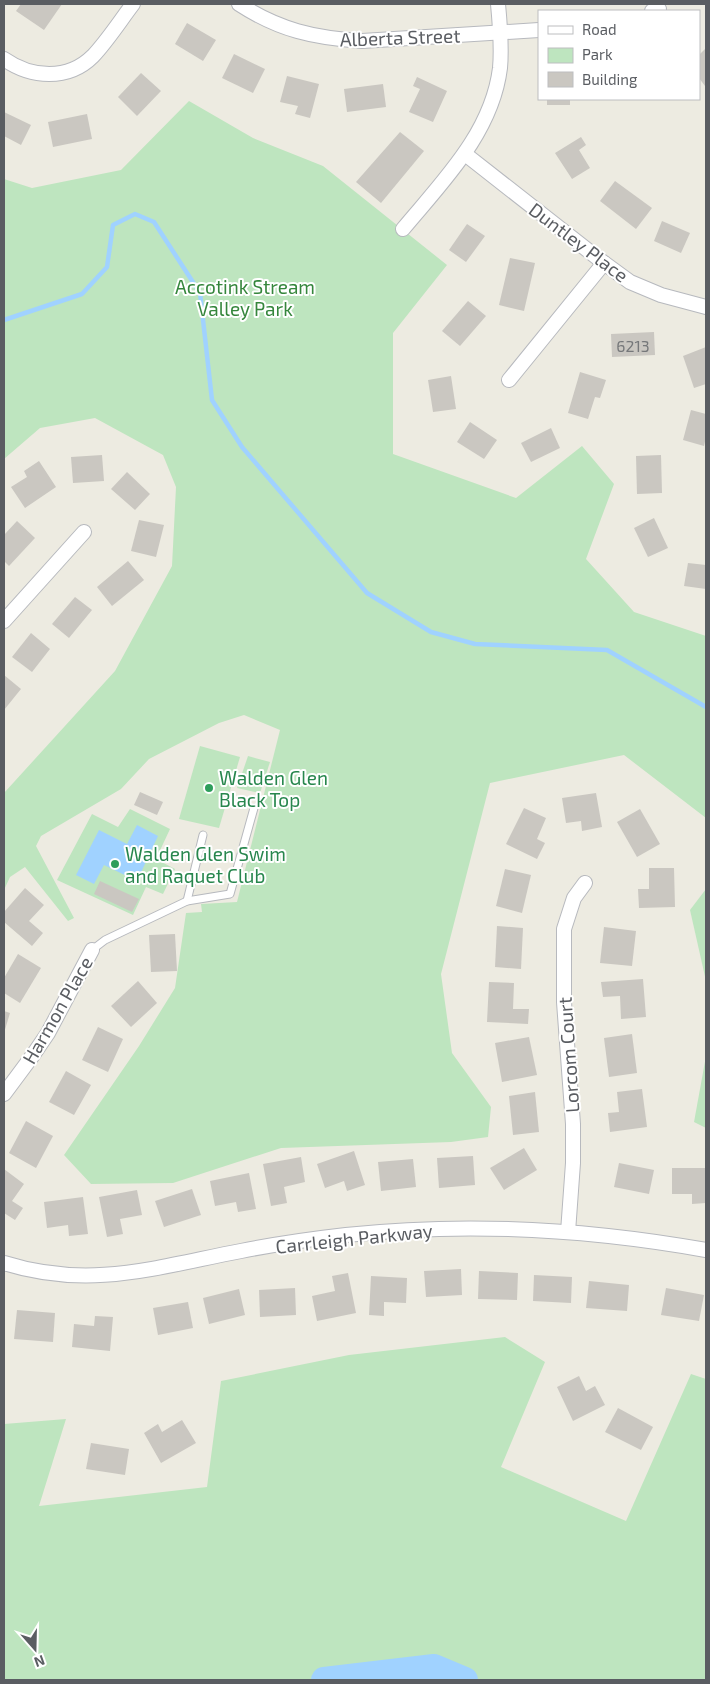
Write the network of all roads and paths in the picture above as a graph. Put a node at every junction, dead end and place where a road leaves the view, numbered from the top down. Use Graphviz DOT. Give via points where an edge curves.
graph roads {
  1 [pos="133,4"];
  2 [pos="239,4"];
  3 [pos="498,4"];
  4 [pos="538,30"];
  5 [pos="500,33"];
  6 [pos="4,59"];
  7 [pos="465,154"];
  8 [pos="403,229"];
  9 [pos="604,264"];
  10 [pos="706,307"];
  11 [pos="509,380"];
  12 [pos="84,532"];
  13 [pos="4,621"];
  14 [pos="254,808"];
  15 [pos="203,835"];
  16 [pos="585,883"];
  17 [pos="187,901"];
  18 [pos="92,950"];
  19 [pos="4,1094"];
  20 [pos="568,1232"];
  21 [pos="706,1250"];
  22 [pos="4,1263"];
  1 -- 6 [label="street" via="93,56 70,70 34,73"];
  2 -- 5 [label="street, Alberta Street" via="279,26 333,39 362,41"];
  3 -- 5 [label="street"];
  4 -- 5 [label="street, Alberta Street"];
  5 -- 7 [label="street" via="497,84 488,111"];
  7 -- 8 [label="street"];
  7 -- 9 [label="street, Duntley Place"];
  9 -- 10 [label="street, Duntley Place" via="630,282 661,295"];
  9 -- 11 [label="street"];
  12 -- 13 [label="street"];
  14 -- 17 [label="lane" via="230,894"];
  15 -- 17 [label="lane"];
  16 -- 20 [label="street, Lorcom Court" via="574,898 564,929 564,1002 573,1124"];
  17 -- 18 [label="lane" via="105,940"];
  18 -- 19 [label="street, Harmon Place" via="48,1033"];
  20 -- 21 [label="street, Carrleigh Parkway"];
  20 -- 22 [label="street, Carrleigh Parkway" via="442,1229 348,1235 243,1250 109,1275 63,1275"];
}
